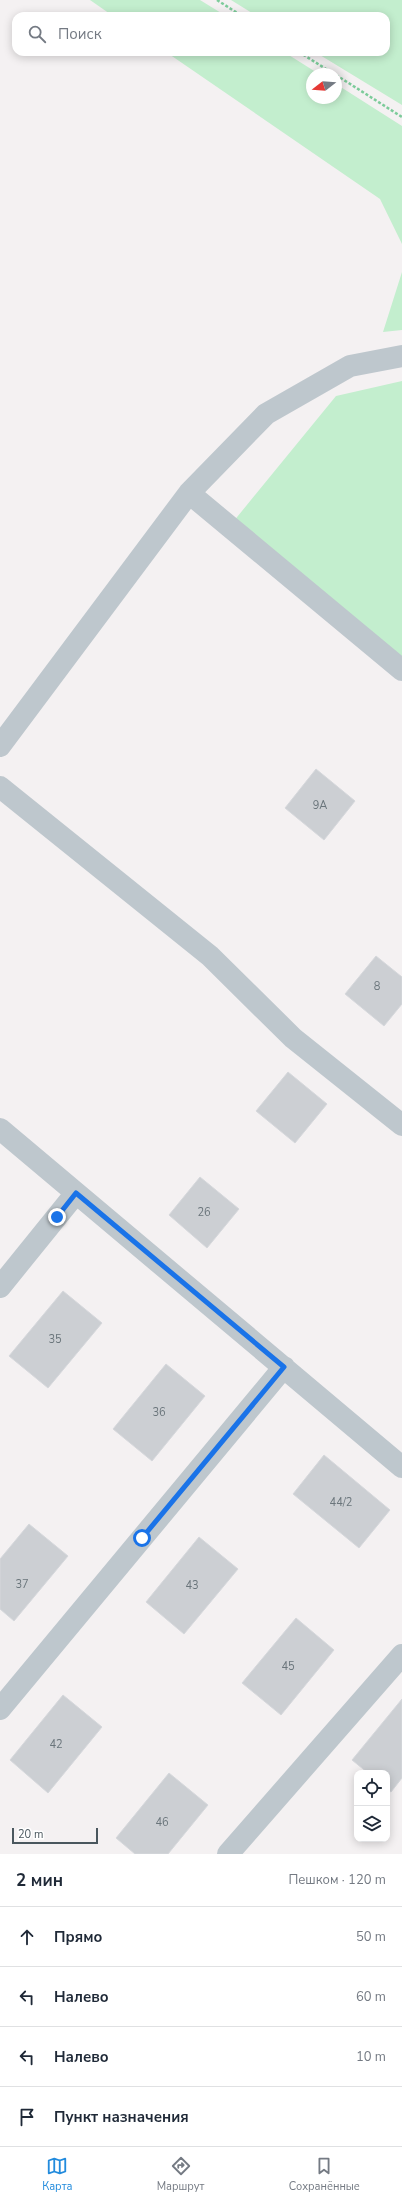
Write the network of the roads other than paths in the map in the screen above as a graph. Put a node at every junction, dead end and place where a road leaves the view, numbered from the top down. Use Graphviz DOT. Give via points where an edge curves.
graph roads {
  1 [pos="402,356"];
  2 [pos="189,493"];
  3 [pos="402,670"];
  4 [pos="0,746"];
  5 [pos="0,787"];
  6 [pos="402,1125"];
  7 [pos="0,1129"];
  8 [pos="76,1193"];
  9 [pos="0,1287"];
  10 [pos="284,1367"];
  11 [pos="402,1467"];
  12 [pos="402,1655"];
  13 [pos="0,1709"];
  14 [pos="228,1854"];
  1 -- 2 [label="street" via="350,366 266,414"];
  2 -- 3 [label="street"];
  2 -- 4 [label="street"];
  5 -- 6 [label="street" via="210,956 294,1038"];
  7 -- 8 [label="street"];
  8 -- 9 [label="street"];
  8 -- 10 [label="street"];
  10 -- 11 [label="street"];
  10 -- 13 [label="street"];
  12 -- 14 [label="street"];
}
